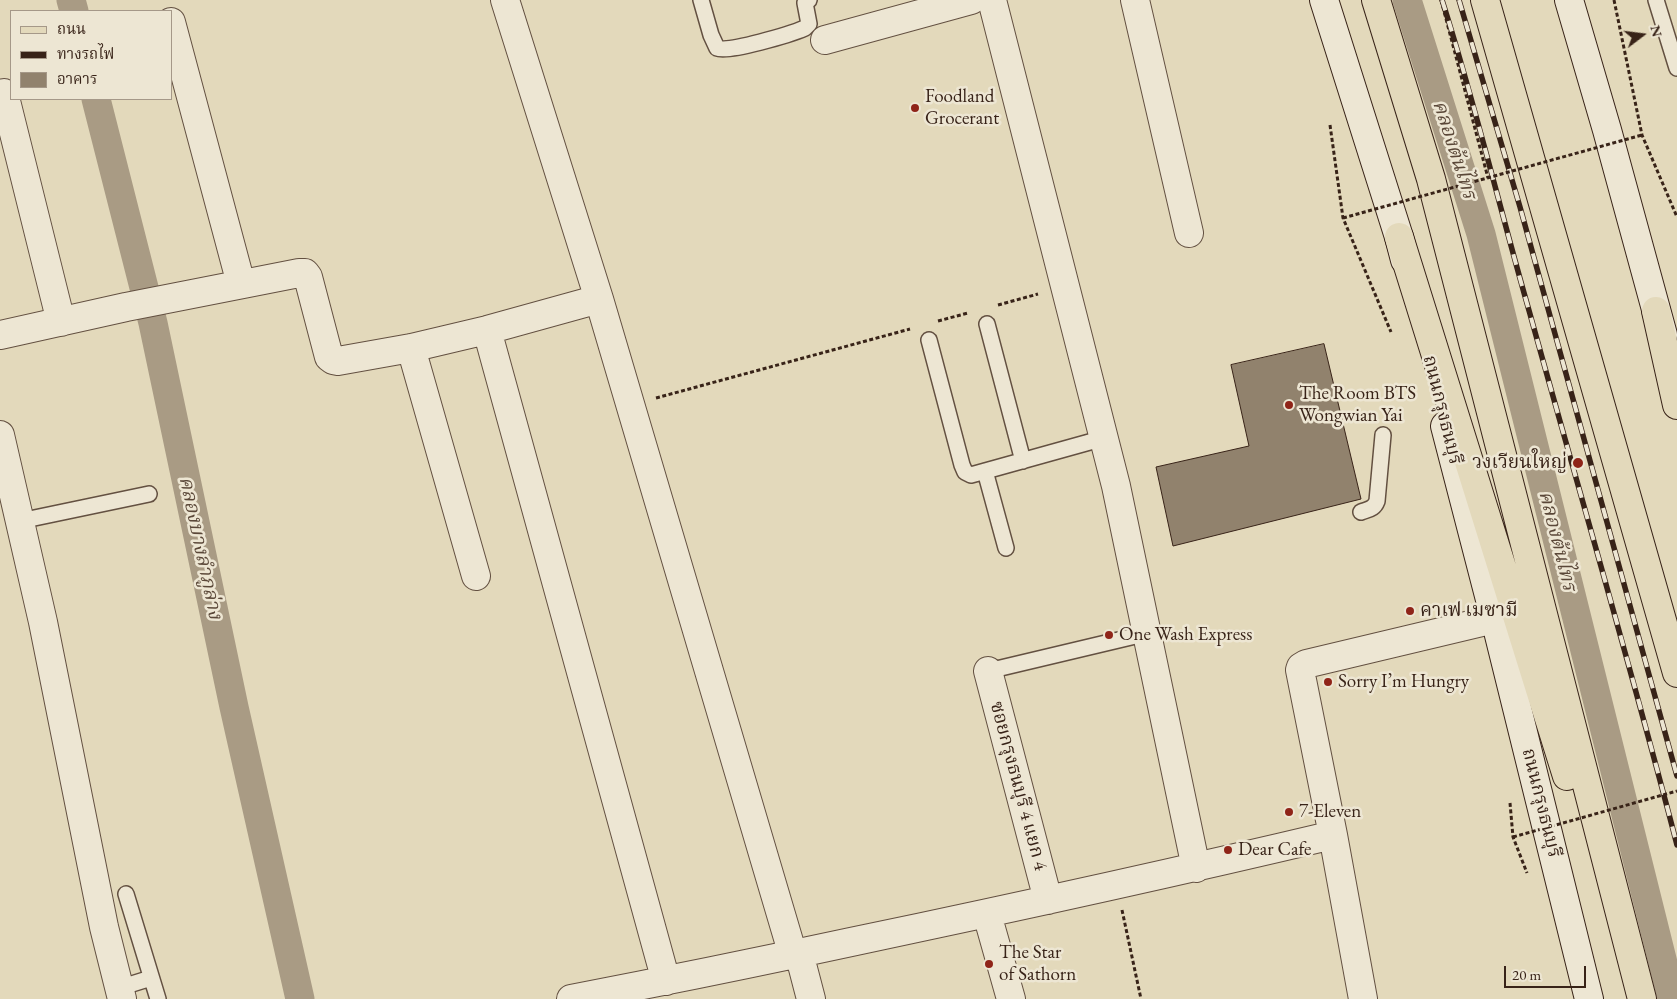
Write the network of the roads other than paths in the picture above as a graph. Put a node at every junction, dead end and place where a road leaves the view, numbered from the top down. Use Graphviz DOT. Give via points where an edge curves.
graph roads {
  1 [pos="505,0"];
  2 [pos="701,0"];
  3 [pos="809,0"];
  4 [pos="971,0"];
  5 [pos="992,0"];
  6 [pos="1135,0"];
  7 [pos="1324,0"];
  8 [pos="1376,0"];
  9 [pos="1485,0"];
  10 [pos="1569,0"];
  11 [pos="1656,0"];
  12 [pos="172,26"];
  13 [pos="825,40"];
  14 [pos="1677,68"];
  15 [pos="4,93"];
  16 [pos="1189,233"];
  17 [pos="1399,236"];
  18 [pos="241,284"];
  19 [pos="599,299"];
  20 [pos="1656,311"];
  21 [pos="61,322"];
  22 [pos="987,324"];
  23 [pos="487,330"];
  24 [pos="0,335"];
  25 [pos="929,340"];
  26 [pos="411,348"];
  27 [pos="1677,384"];
  28 [pos="1677,405"];
  29 [pos="1383,434"];
  30 [pos="0,435"];
  31 [pos="1104,438"];
  32 [pos="1023,461"];
  33 [pos="985,471"];
  34 [pos="149,494"];
  35 [pos="1361,512"];
  36 [pos="20,521"];
  37 [pos="1006,548"];
  38 [pos="476,576"];
  39 [pos="1495,619"];
  40 [pos="1148,633"];
  41 [pos="988,671"];
  42 [pos="1677,673"];
  43 [pos="1333,835"];
  44 [pos="1196,868"];
  45 [pos="126,894"];
  46 [pos="1048,900"];
  47 [pos="987,914"];
  48 [pos="796,954"];
  49 [pos="1630,954"];
  50 [pos="151,978"];
  51 [pos="682,986"];
  52 [pos="120,993"];
  53 [pos="158,999"];
  54 [pos="571,999"];
  55 [pos="811,999"];
  56 [pos="1011,999"];
  57 [pos="1364,999"];
  58 [pos="1589,999"];
  59 [pos="1642,999"];
  1 -- 19 [label="street"];
  2 -- 3 [label="lane" via="711,35 717,48 722,50 806,28 809,24 805,6"];
  4 -- 13 [label="street"];
  5 -- 31 [label="street"];
  6 -- 16 [label="street"];
  7 -- 17 [label="street, ถนนกรุงธนบุรี"];
  8 -- 49 [label="main road" via="1431,179"];
  9 -- 42 [label="main road"];
  10 -- 20 [label="street"];
  11 -- 14 [label="lane"];
  12 -- 18 [label="street"];
  15 -- 21 [label="street"];
  17 -- 39 [label="street, ถนนกรุงธนบุรี"];
  17 -- 49 [label="main road" via="1571,790"];
  18 -- 21 [label="street"];
  18 -- 26 [label="street" via="305,273 333,360"];
  19 -- 23 [label="street"];
  19 -- 48 [label="street"];
  20 -- 27 [label="street"];
  20 -- 28 [label="main road"];
  21 -- 24 [label="street"];
  22 -- 32 [label="lane"];
  23 -- 26 [label="street"];
  23 -- 51 [label="street"];
  25 -- 33 [label="lane" via="962,465 971,475"];
  26 -- 38 [label="street"];
  29 -- 35 [label="lane" via="1377,501 1372,509"];
  30 -- 36 [label="street"];
  31 -- 32 [label="lane"];
  31 -- 40 [label="street"];
  32 -- 33 [label="lane"];
  33 -- 37 [label="lane"];
  34 -- 36 [label="lane"];
  36 -- 52 [label="street"];
  39 -- 43 [label="street" via="1301,667 1300,676"];
  39 -- 58 [label="street, ถนนกรุงธนบุรี"];
  40 -- 41 [label="lane"];
  40 -- 44 [label="street"];
  41 -- 46 [label="street, ซอยกรุงธนบุรี 4 แยก 4"];
  43 -- 44 [label="street"];
  43 -- 57 [label="street"];
  44 -- 46 [label="street"];
  45 -- 50 [label="lane"];
  46 -- 47 [label="street"];
  47 -- 48 [label="street"];
  47 -- 56 [label="street"];
  48 -- 51 [label="street"];
  48 -- 55 [label="street"];
  49 -- 59 [label="main road"];
  50 -- 52 [label="lane"];
  50 -- 53 [label="lane"];
  51 -- 54 [label="street"];
}
